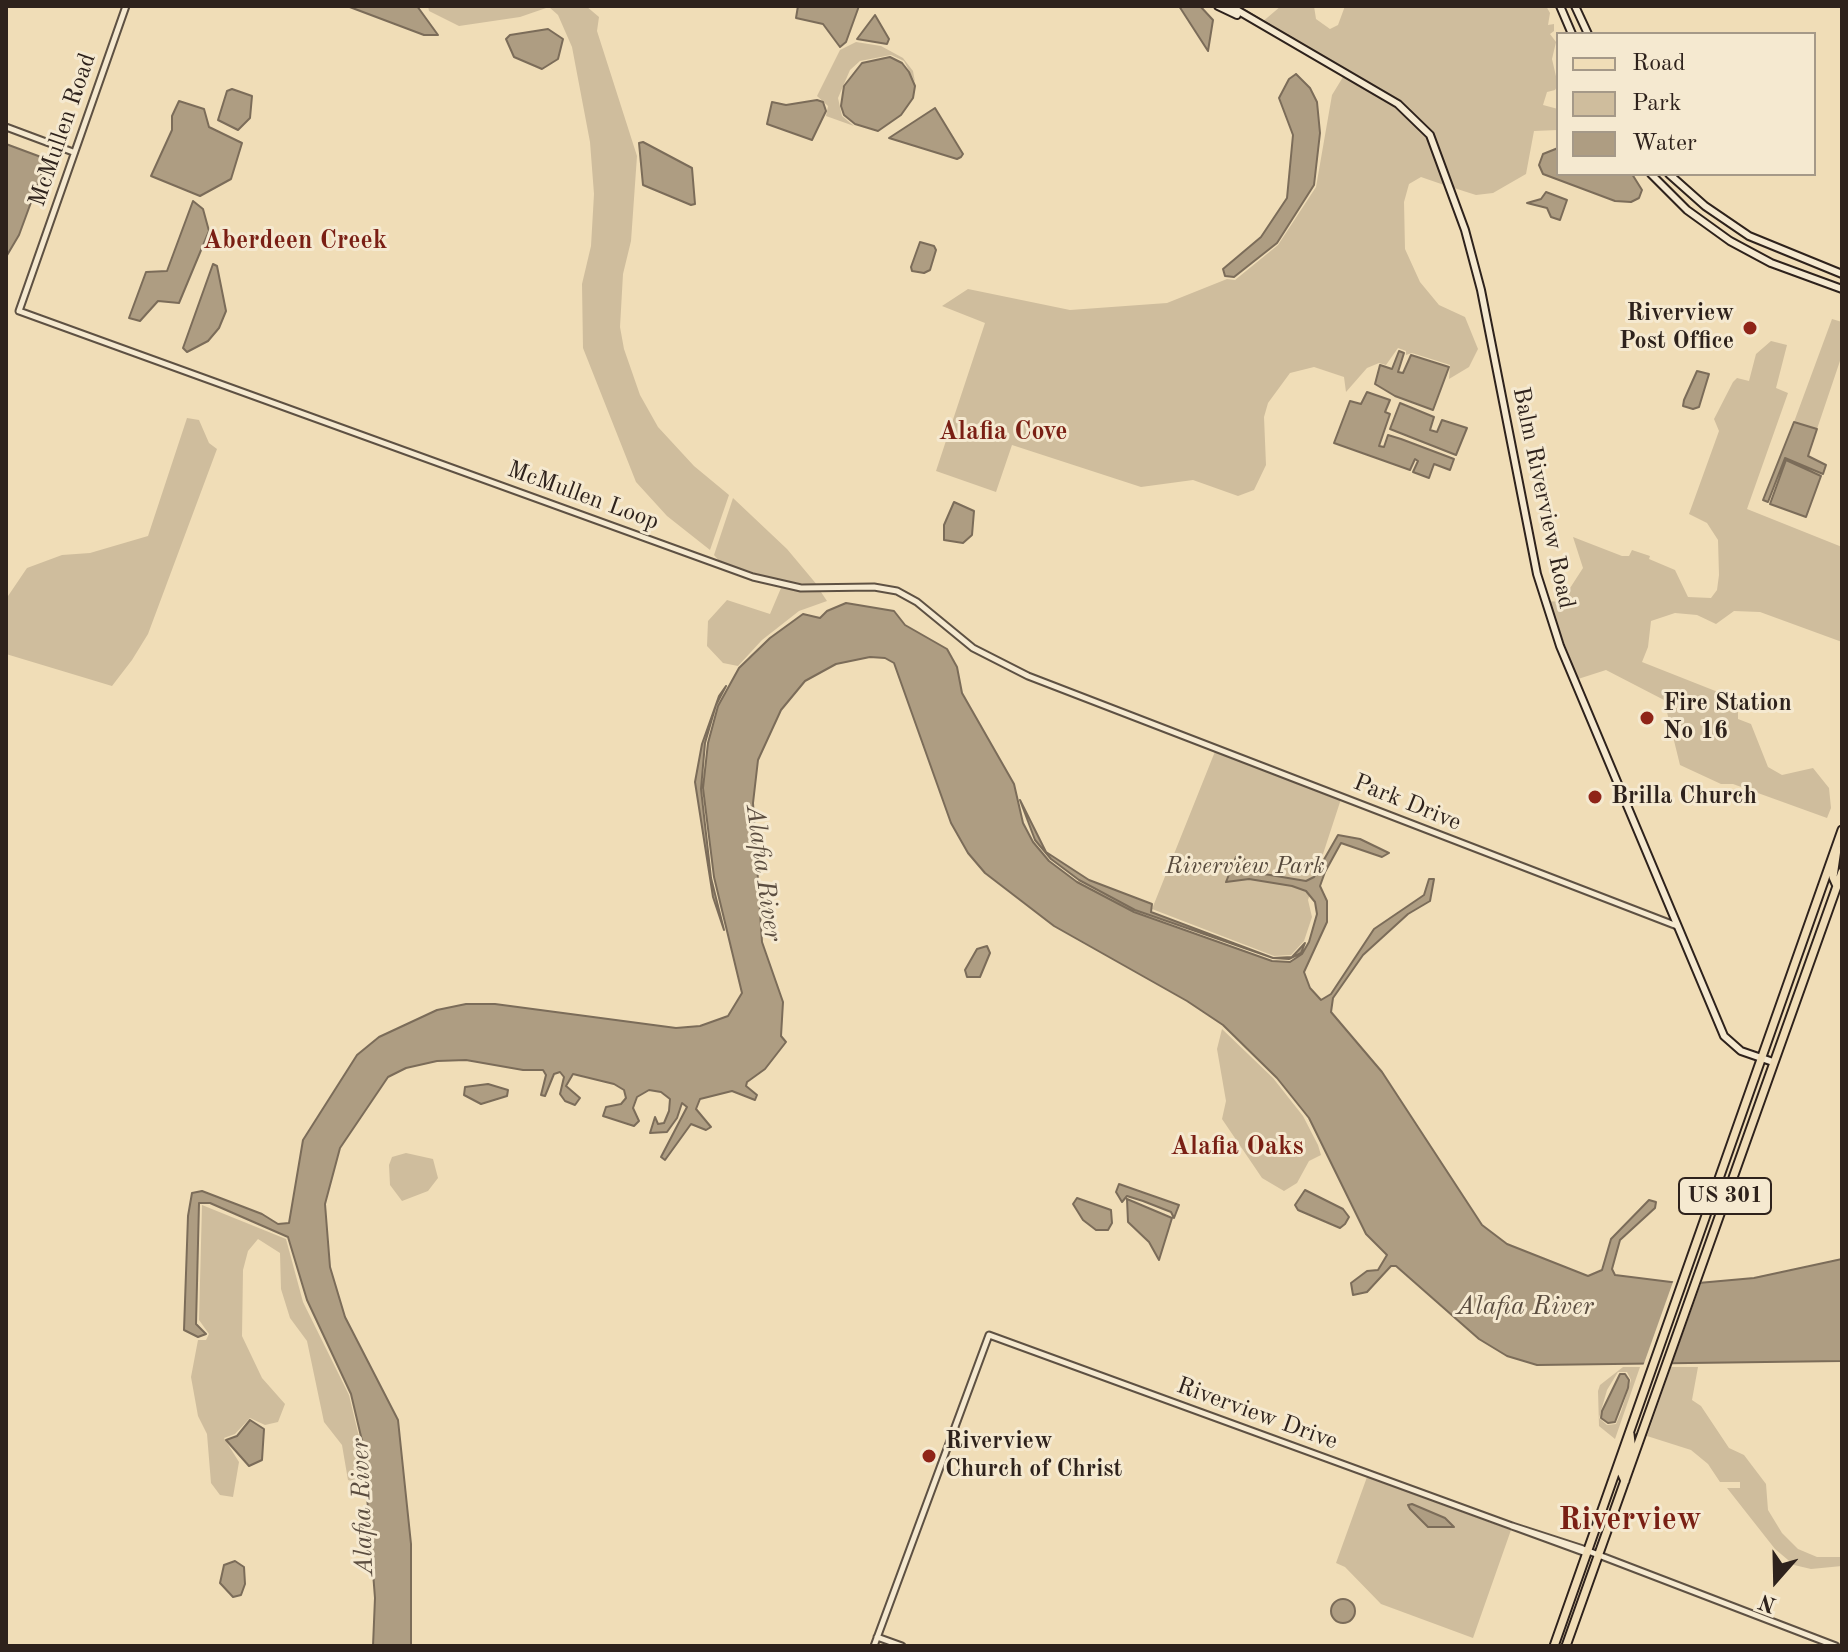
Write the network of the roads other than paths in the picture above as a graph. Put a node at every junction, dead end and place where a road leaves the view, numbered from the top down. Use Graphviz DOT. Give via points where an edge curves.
graph roads {
  1 [pos="126,6"];
  2 [pos="1218,6"];
  3 [pos="1230,6"];
  4 [pos="1560,6"];
  5 [pos="1575,6"];
  6 [pos="1264,28"];
  7 [pos="1571,32"];
  8 [pos="1587,32"];
  9 [pos="6,127"];
  10 [pos="73,152"];
  11 [pos="1653,176"];
  12 [pos="1671,176"];
  13 [pos="1842,274"];
  14 [pos="1842,289"];
  15 [pos="19,311"];
  16 [pos="1124,711"];
  17 [pos="1842,830"];
  18 [pos="1836,847"];
  19 [pos="1842,872"];
  20 [pos="1837,886"];
  21 [pos="1677,926"];
  22 [pos="1761,1058"];
  23 [pos="1773,1062"];
  24 [pos="1629,1430"];
  25 [pos="1625,1481"];
  26 [pos="1587,1552"];
  27 [pos="1598,1557"];
  28 [pos="877,1637"];
  29 [pos="1556,1644"];
  30 [pos="874,1646"];
  31 [pos="902,1646"];
  32 [pos="1566,1646"];
  33 [pos="1836,1646"];
  1 -- 10 [label="street, McMullen Road"];
  2 -- 6 [label="main road, Balm Riverview Road"];
  3 -- 6 [label="main road, Balm Riverview Road"];
  4 -- 7 [label="main road"];
  5 -- 8 [label="main road"];
  6 -- 21 [label="main road, Balm Riverview Road" via="1398,104 1430,135 1481,290 1542,593"];
  9 -- 10 [label="street"];
  10 -- 15 [label="street, McMullen Road"];
  11 -- 14 [label="main road" via="1687,210 1730,241 1771,263"];
  12 -- 13 [label="main road" via="1749,236"];
  15 -- 16 [label="street, McMullen Loop" via="753,577 801,588 897,591 973,648 1043,682"];
  16 -- 21 [label="street, Park Drive"];
  17 -- 18 [label="main road, US 301"];
  18 -- 20 [label="main road"];
  18 -- 22 [label="main road, US 301"];
  19 -- 20 [label="main road, US 301"];
  20 -- 23 [label="main road, US 301"];
  21 -- 22 [label="main road, Balm Riverview Road" via="1724,1036 1741,1051"];
  22 -- 23 [label="main road, Balm Riverview Road"];
  22 -- 24 [label="main road, US 301"];
  23 -- 25 [label="main road, US 301"];
  24 -- 25 [label="main road" via="1631,1443 1621,1472"];
  24 -- 26 [label="main road, US 301"];
  25 -- 27 [label="main road, US 301"];
  26 -- 27 [label="street, Riverview Drive"];
  26 -- 28 [label="street, Riverview Drive" via="989,1335"];
  26 -- 29 [label="main road, US 301"];
  27 -- 32 [label="main road, US 301"];
  27 -- 33 [label="street, Riverview Drive"];
  28 -- 30 [label="street"];
  28 -- 31 [label="street"];
}
